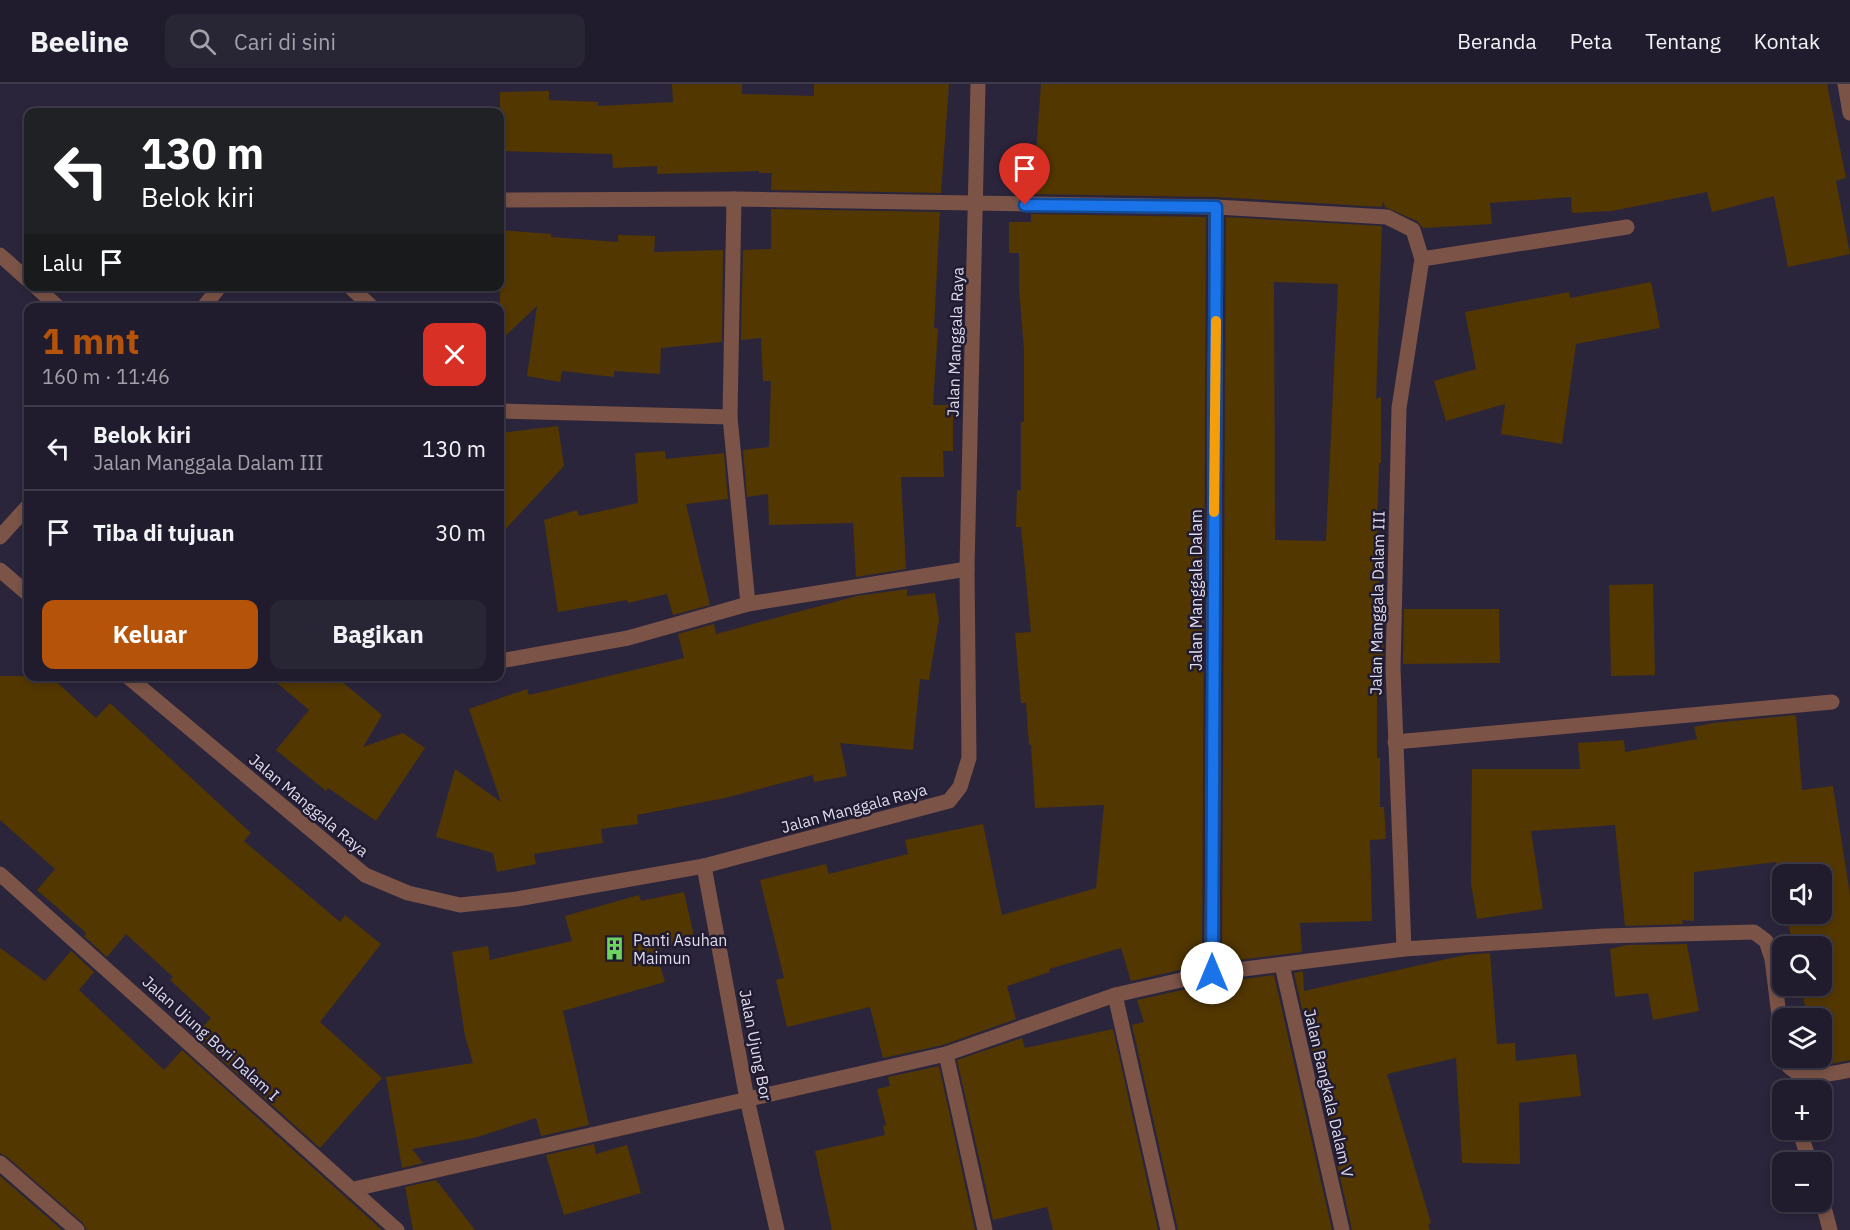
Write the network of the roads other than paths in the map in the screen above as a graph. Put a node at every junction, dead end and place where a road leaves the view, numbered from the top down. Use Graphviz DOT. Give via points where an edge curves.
graph roads {
  1 [pos="978,84"];
  2 [pos="1845,84"];
  3 [pos="1850,113"];
  4 [pos="734,199"];
  5 [pos="504,200"];
  6 [pos="977,205"];
  7 [pos="1216,207"];
  8 [pos="1627,227"];
  9 [pos="0,255"];
  10 [pos="1422,259"];
  11 [pos="24,276"];
  12 [pos="41,291"];
  13 [pos="216,291"];
  14 [pos="354,291"];
  15 [pos="55,303"];
  16 [pos="207,303"];
  17 [pos="368,303"];
  18 [pos="504,411"];
  19 [pos="730,417"];
  20 [pos="24,510"];
  21 [pos="0,537"];
  22 [pos="967,568"];
  23 [pos="0,570"];
  24 [pos="24,591"];
  25 [pos="748,604"];
  26 [pos="504,660"];
  27 [pos="133,681"];
  28 [pos="1832,702"];
  29 [pos="1395,742"];
  30 [pos="704,866"];
  31 [pos="0,874"];
  32 [pos="1404,949"];
  33 [pos="1282,965"];
  34 [pos="1212,973"];
  35 [pos="1115,995"];
  36 [pos="1778,1008"];
  37 [pos="946,1054"];
  38 [pos="1791,1068"];
  39 [pos="1850,1070"];
  40 [pos="1802,1074"];
  41 [pos="1798,1080"];
  42 [pos="747,1099"];
  43 [pos="0,1163"];
  44 [pos="354,1189"];
  45 [pos="1825,1212"];
  46 [pos="77,1230"];
  47 [pos="398,1230"];
  48 [pos="777,1230"];
  49 [pos="985,1230"];
  50 [pos="1168,1230"];
  51 [pos="1342,1230"];
  52 [pos="1830,1230"];
  1 -- 6 [label="street, Jalan Manggala Raya"];
  2 -- 3 [label="street"];
  4 -- 5 [label="street, Jalan Manggala Dalam III"];
  4 -- 6 [label="street, Jalan Manggala Dalam III"];
  4 -- 19 [label="street"];
  6 -- 7 [label="street, Jalan Manggala Dalam III"];
  6 -- 22 [label="street, Jalan Manggala Raya"];
  7 -- 10 [label="street, Jalan Manggala Dalam III" via="1387,217 1413,230"];
  7 -- 34 [label="street, Jalan Manggala Dalam"];
  8 -- 10 [label="street"];
  9 -- 11 [label="street"];
  10 -- 29 [label="street, Jalan Manggala Dalam III" via="1399,408"];
  12 -- 15 [label="street"];
  13 -- 16 [label="street"];
  14 -- 17 [label="street"];
  18 -- 19 [label="street"];
  19 -- 25 [label="street"];
  20 -- 21 [label="street"];
  22 -- 25 [label="street"];
  22 -- 30 [label="street, Jalan Manggala Raya" via="969,758 960,787 949,801"];
  23 -- 24 [label="street"];
  25 -- 26 [label="street" via="628,638"];
  27 -- 30 [label="street, Jalan Manggala Raya" via="365,875 408,893 460,905 517,899"];
  28 -- 29 [label="street"];
  29 -- 32 [label="street, Jalan Manggala Dalam III"];
  30 -- 42 [label="street, Jalan Ujung Bor"];
  31 -- 44 [label="street, Jalan Ujung Bori Dalam I"];
  32 -- 33 [label="street"];
  32 -- 36 [label="street" via="1604,936 1754,932 1766,941 1772,959"];
  33 -- 34 [label="street"];
  33 -- 51 [label="street, Jalan Bangkala Dalam V"];
  34 -- 35 [label="street"];
  35 -- 37 [label="street"];
  35 -- 50 [label="street"];
  37 -- 42 [label="street"];
  37 -- 49 [label="street"];
  38 -- 40 [label="street"];
  39 -- 40 [label="street"];
  40 -- 41 [label="street"];
  42 -- 44 [label="street"];
  42 -- 48 [label="street, Jalan Ujung Bor"];
  43 -- 46 [label="street"];
  44 -- 47 [label="street, Jalan Ujung Bori Dalam I"];
  45 -- 52 [label="street"];
}
